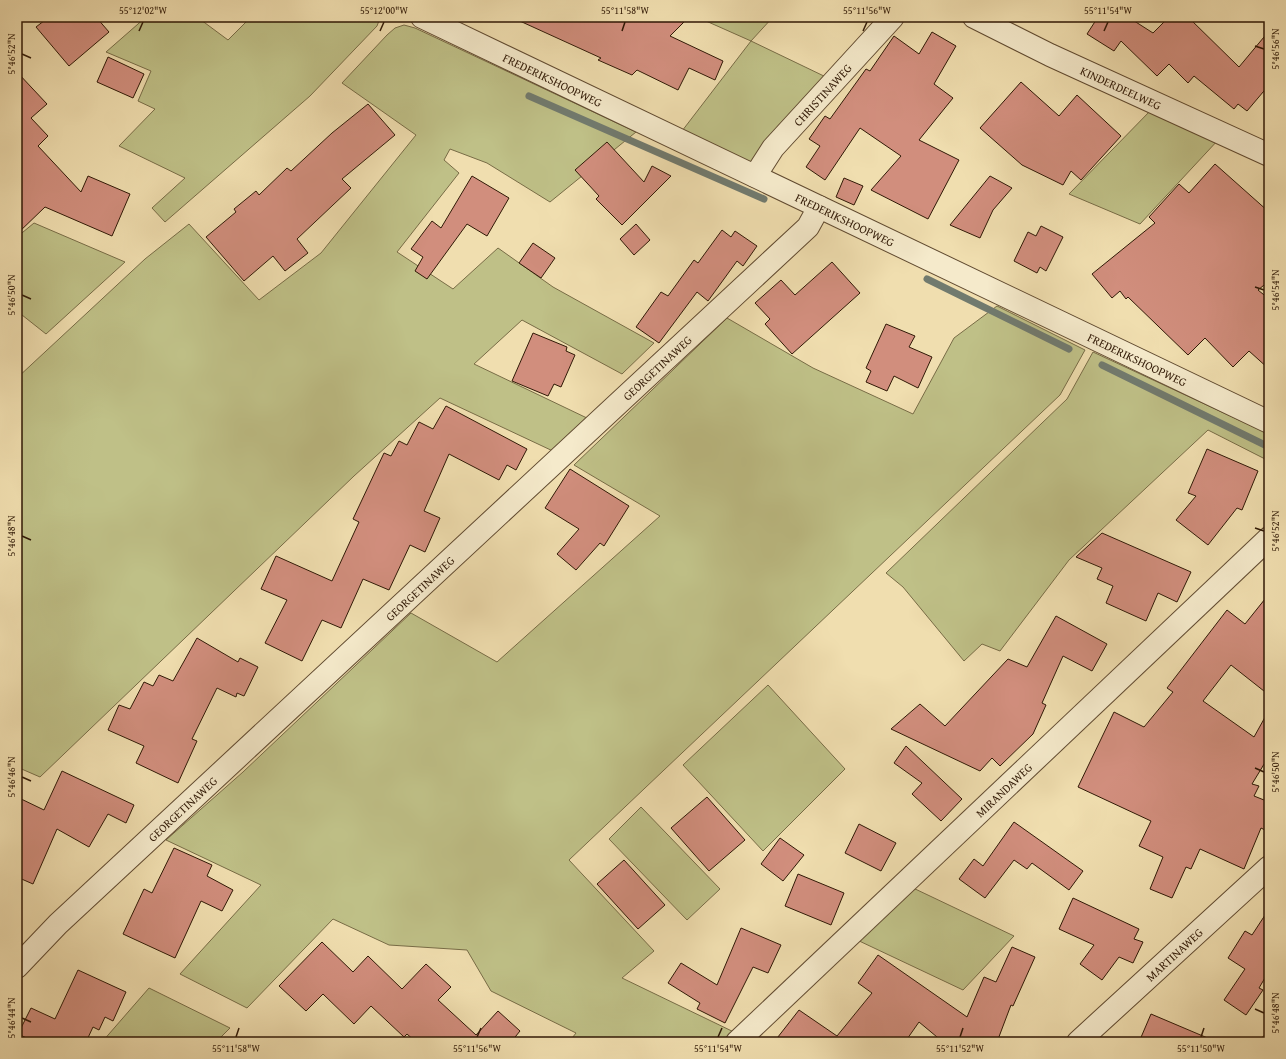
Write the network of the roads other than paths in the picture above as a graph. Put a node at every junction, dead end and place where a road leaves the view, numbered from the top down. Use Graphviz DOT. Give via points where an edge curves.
graph roads {
  1 [pos="422,17"];
  2 [pos="893,17"];
  3 [pos="974,17"];
  4 [pos="1269,155"];
  5 [pos="755,176"];
  6 [pos="818,207"];
  7 [pos="1269,422"];
  8 [pos="1267,542"];
  9 [pos="1269,867"];
  10 [pos="17,967"];
  11 [pos="737,1042"];
  12 [pos="1078,1042"];
  1 -- 5 [label="street, FREDERIKSHOOPWEG"];
  2 -- 5 [label="street, CHRISTINAWEG" via="773,148"];
  3 -- 4 [label="street, KINDERDEELWEG" via="1050,55"];
  5 -- 6 [label="street, FREDERIKSHOOPWEG"];
  6 -- 7 [label="street, FREDERIKSHOOPWEG"];
  6 -- 10 [label="street, GEORGETINAWEG" via="803,232 58,924"];
  8 -- 11 [label="street, MIRANDAWEG"];
  9 -- 12 [label="street, MARTINAWEG"];
}
